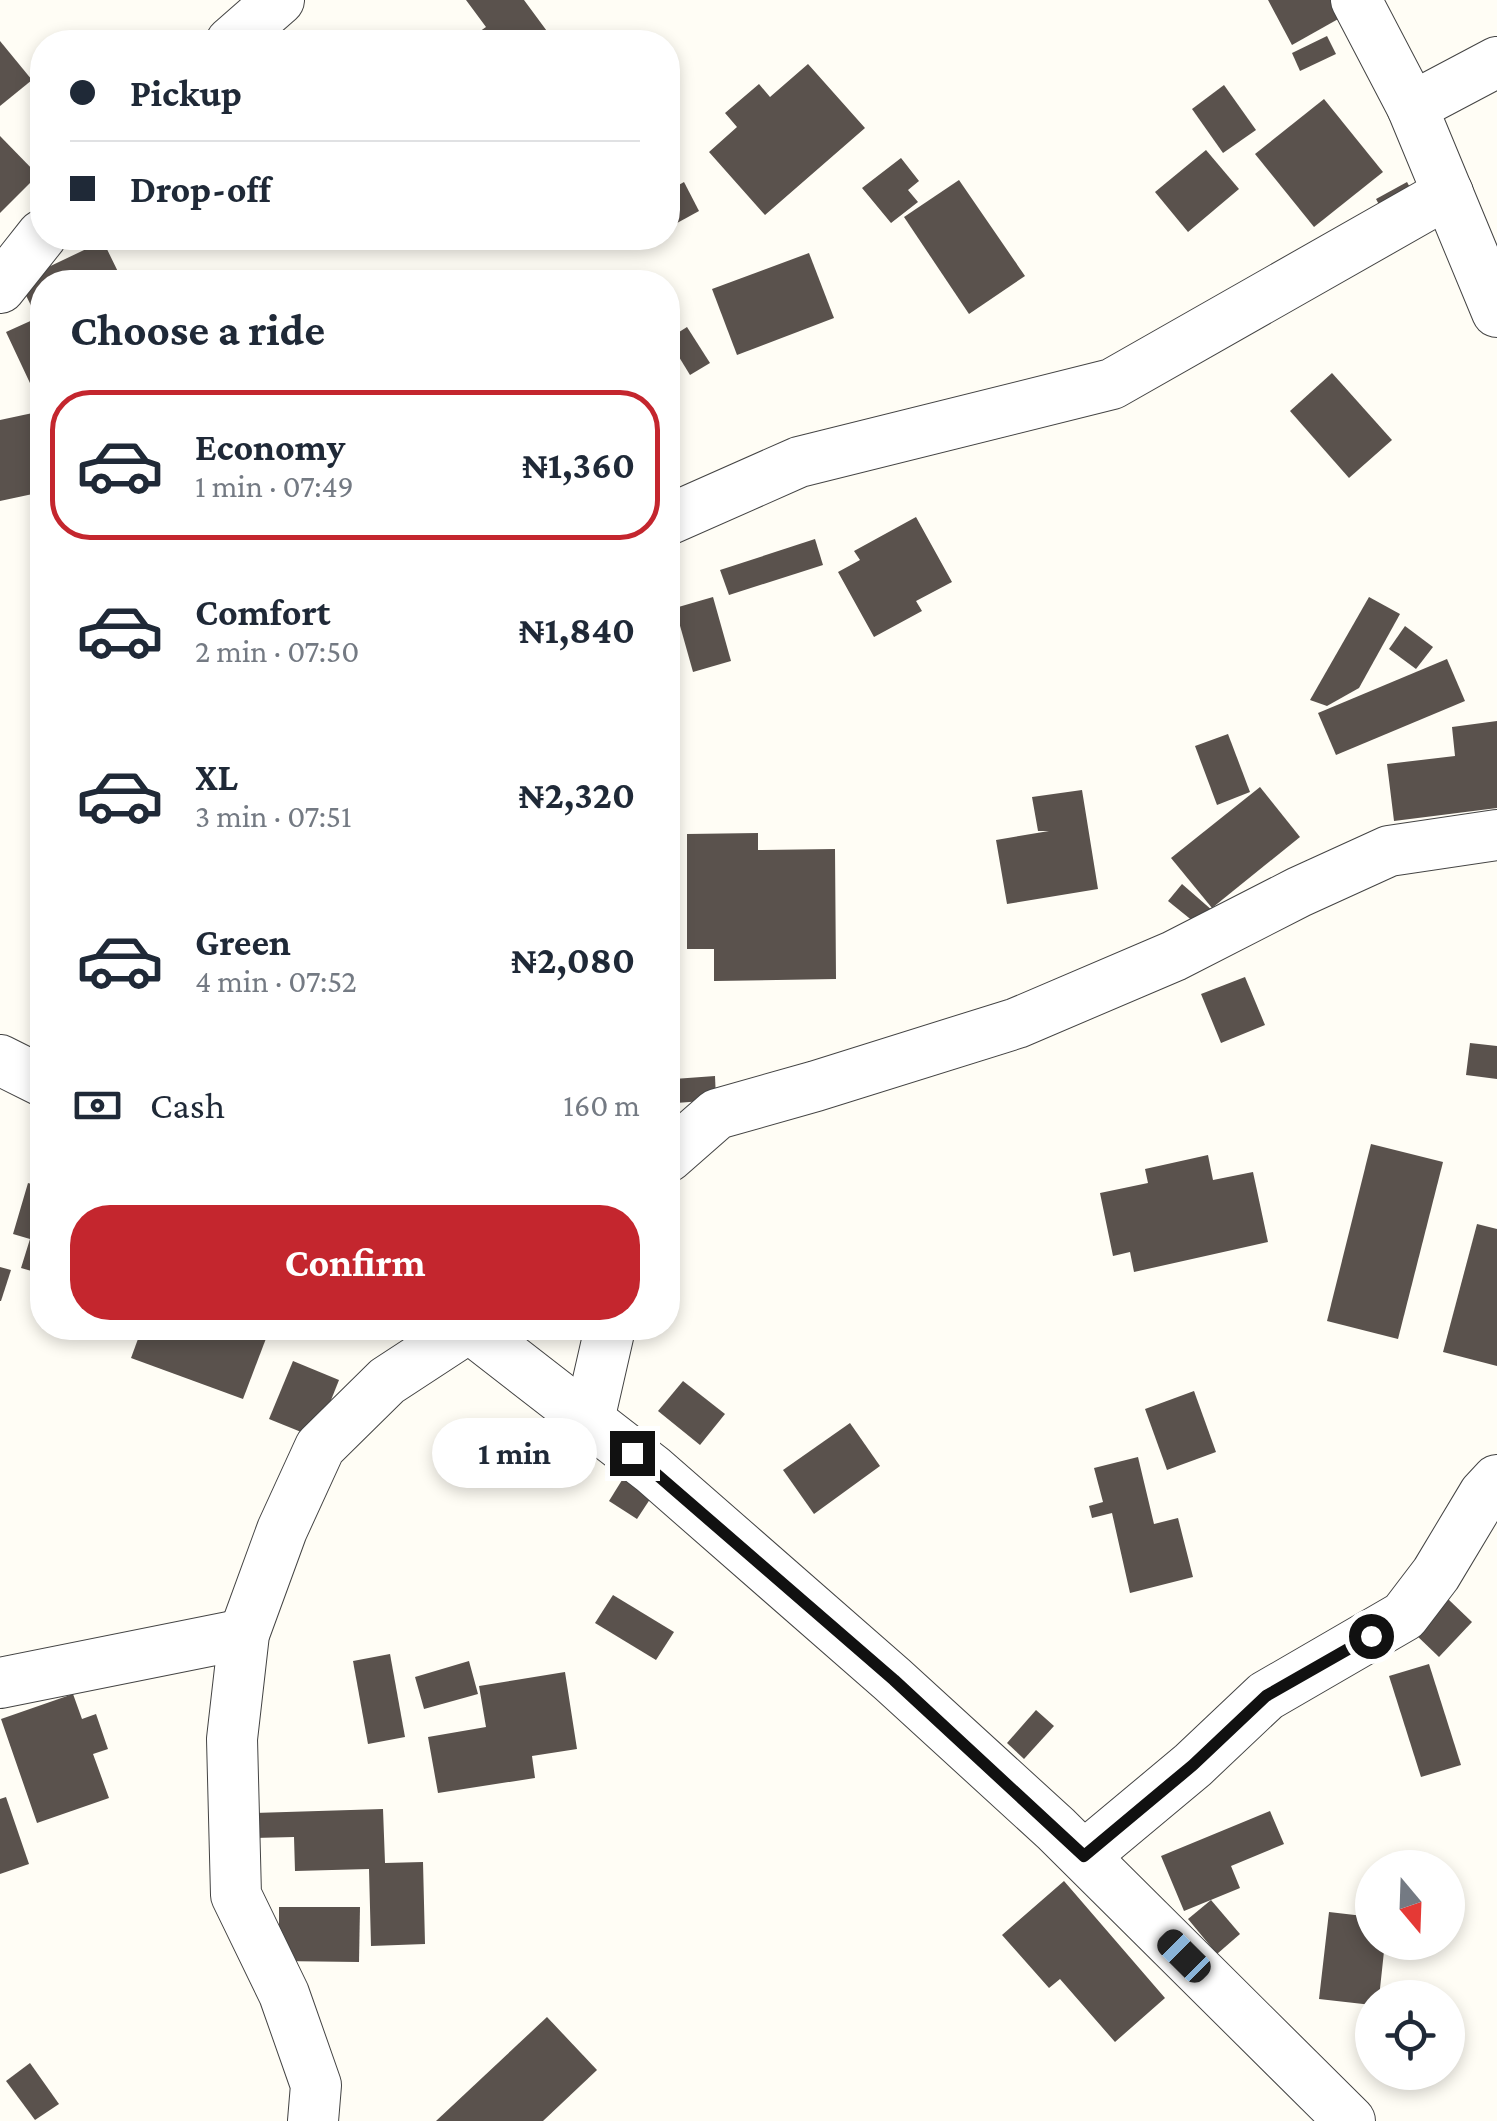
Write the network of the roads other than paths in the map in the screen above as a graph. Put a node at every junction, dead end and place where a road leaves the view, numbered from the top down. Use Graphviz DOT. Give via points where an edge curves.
graph roads {
  1 [pos="280,0"];
  2 [pos="1356,0"];
  3 [pos="244,30"];
  4 [pos="1497,62"];
  5 [pos="1412,107"];
  6 [pos="1448,193"];
  7 [pos="30,250"];
  8 [pos="0,288"];
  9 [pos="1497,312"];
  10 [pos="680,515"];
  11 [pos="1497,835"];
  12 [pos="0,1060"];
  13 [pos="30,1075"];
  14 [pos="680,1146"];
  15 [pos="451,1340"];
  16 [pos="485,1340"];
  17 [pos="607,1340"];
  18 [pos="588,1420"];
  19 [pos="1497,1480"];
  20 [pos="244,1634"];
  21 [pos="0,1683"];
  22 [pos="1084,1856"];
  23 [pos="313,2121"];
  24 [pos="1350,2121"];
  1 -- 3 [label="street"];
  2 -- 5 [label="street"];
  4 -- 5 [label="street"];
  5 -- 6 [label="street"];
  6 -- 9 [label="street"];
  6 -- 10 [label="street" via="1112,384 798,462"];
  7 -- 8 [label="street"];
  11 -- 14 [label="street" via="1389,851 1174,956 1017,1022 717,1114"];
  12 -- 13 [label="street"];
  15 -- 20 [label="street" via="388,1382 320,1447"];
  16 -- 18 [label="street"];
  17 -- 18 [label="street"];
  18 -- 22 [label="street" via="894,1680"];
  19 -- 22 [label="street" via="1404,1616 1266,1696"];
  20 -- 21 [label="street"];
  20 -- 23 [label="street" via="232,1739 236,1895 284,1994 316,2085"];
  22 -- 24 [label="street"];
}
